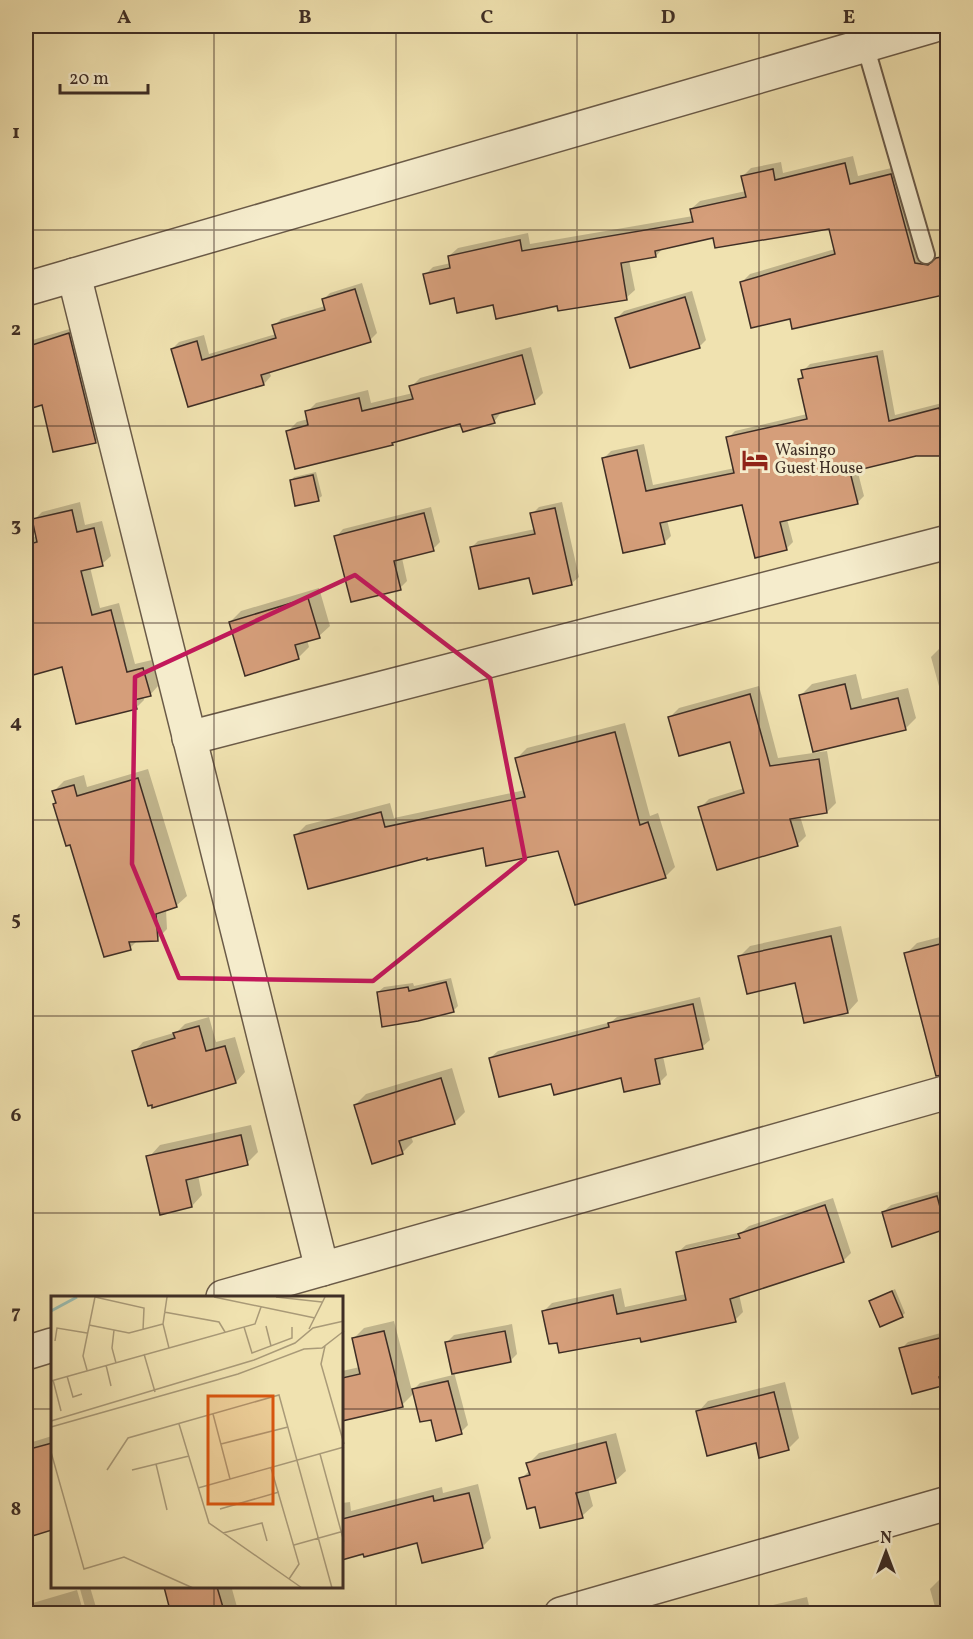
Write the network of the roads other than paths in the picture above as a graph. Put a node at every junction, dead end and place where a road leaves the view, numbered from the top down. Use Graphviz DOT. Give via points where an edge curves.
graph roads {
  1 [pos="932,26"];
  2 [pos="865,45"];
  3 [pos="926,255"];
  4 [pos="74,275"];
  5 [pos="26,289"];
  6 [pos="948,542"];
  7 [pos="189,738"];
  8 [pos="948,1092"];
  9 [pos="322,1269"];
  10 [pos="227,1296"];
  11 [pos="51,1345"];
  12 [pos="26,1353"];
  13 [pos="948,1503"];
  14 [pos="561,1614"];
  1 -- 2 [label="street"];
  2 -- 3 [label="lane"];
  2 -- 4 [label="street"];
  4 -- 5 [label="street"];
  4 -- 7 [label="street"];
  6 -- 7 [label="street"];
  7 -- 9 [label="street"];
  8 -- 9 [label="street"];
  9 -- 10 [label="street"];
  11 -- 12 [label="street"];
  13 -- 14 [label="street"];
}
